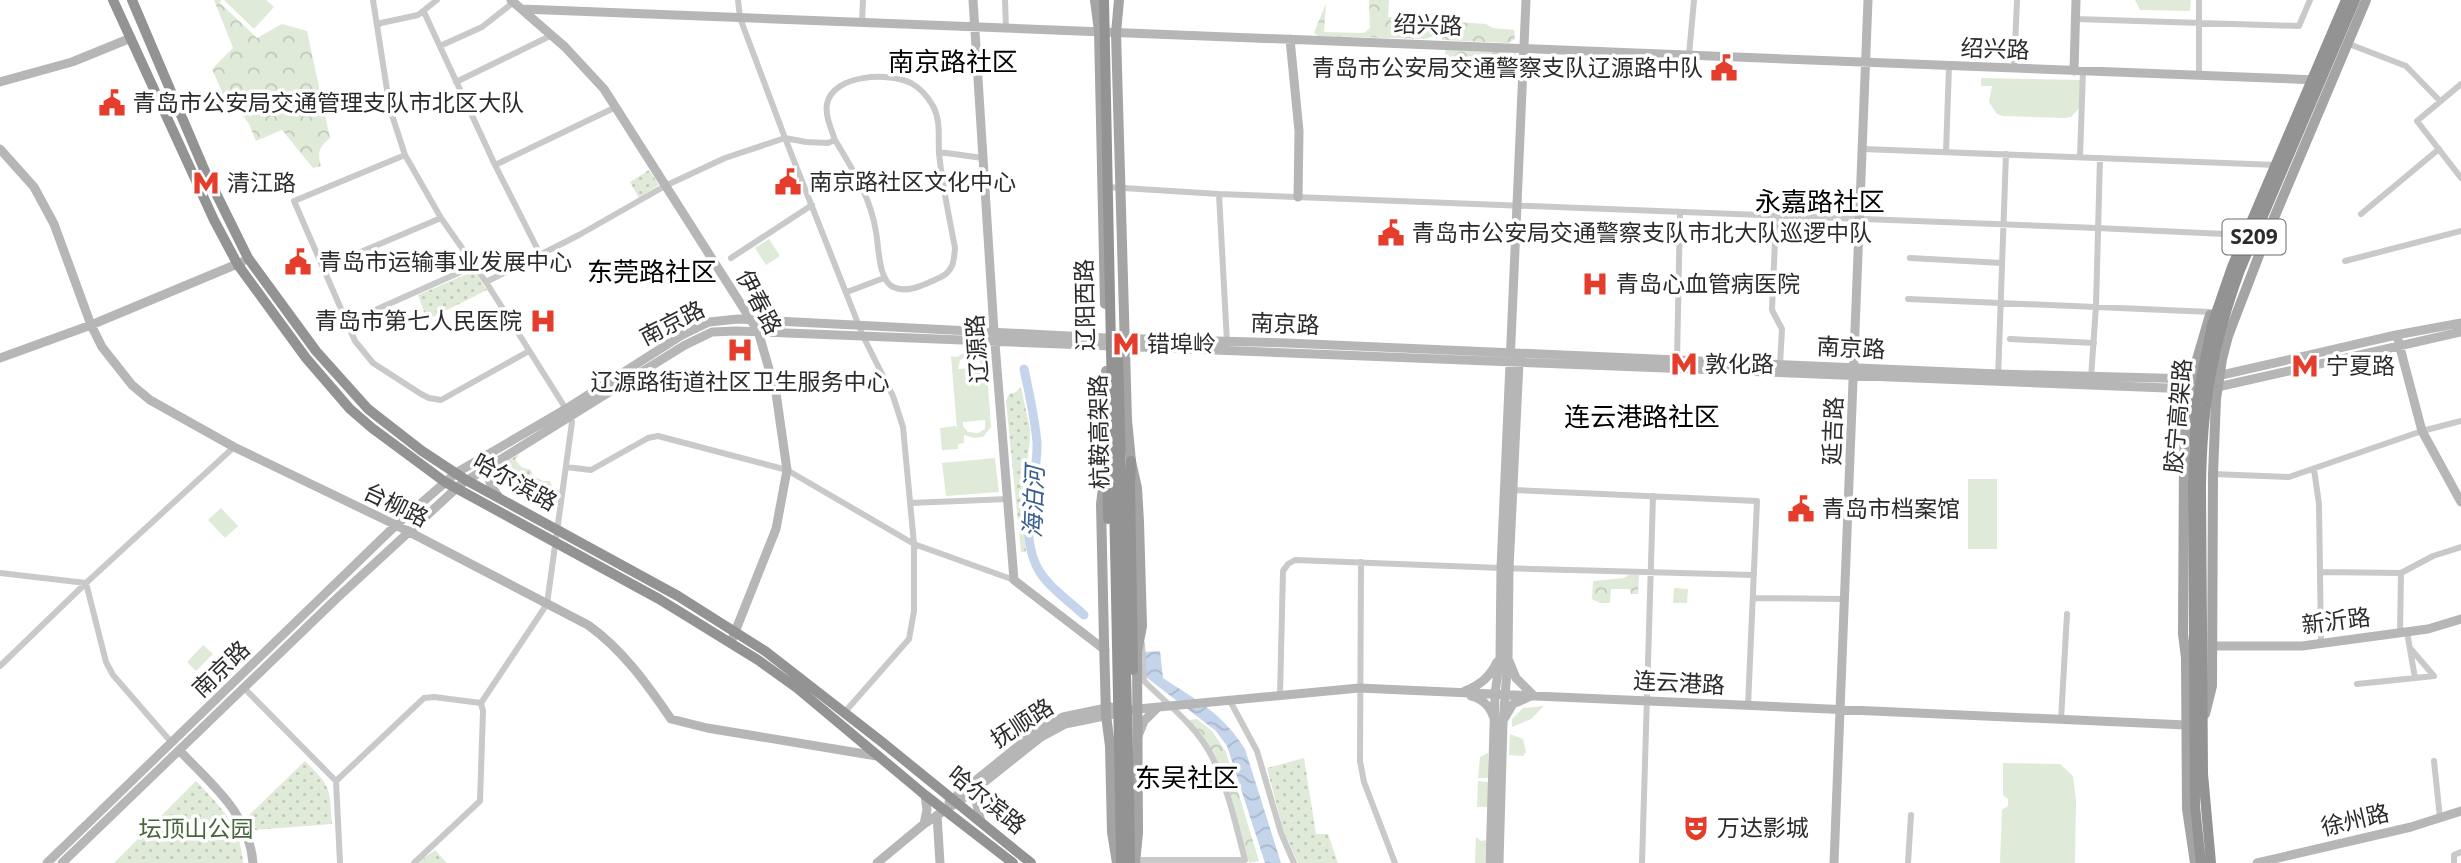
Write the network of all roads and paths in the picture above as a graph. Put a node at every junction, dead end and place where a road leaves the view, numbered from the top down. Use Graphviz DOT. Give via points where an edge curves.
graph roads {
  1 [pos="113,0"];
  2 [pos="132,0"];
  3 [pos="373,0"];
  4 [pos="437,0"];
  5 [pos="578,0"];
  6 [pos="738,0"];
  7 [pos="863,0"];
  8 [pos="973,0"];
  9 [pos="1005,0"];
  10 [pos="1095,0"];
  11 [pos="1104,0"];
  12 [pos="1110,0"];
  13 [pos="1119,0"];
  14 [pos="1526,0"];
  15 [pos="1694,0"];
  16 [pos="1868,0"];
  17 [pos="2017,0"];
  18 [pos="2076,0"];
  19 [pos="2199,0"];
  20 [pos="2310,0"];
  21 [pos="2340,0"];
  22 [pos="2346,0"];
  23 [pos="2355,0"];
  24 [pos="2366,0"];
  25 [pos="512,1"];
  26 [pos="522,9"];
  27 [pos="553,10"];
  28 [pos="577,11"];
  29 [pos="425,12"];
  30 [pos="740,18"];
  31 [pos="2075,19"];
  32 [pos="862,22"];
  33 [pos="2199,22"];
  34 [pos="377,26"];
  35 [pos="974,27"];
  36 [pos="1006,28"];
  37 [pos="1099,31"];
  38 [pos="549,33"];
  39 [pos="1116,33"];
  40 [pos="131,38"];
  41 [pos="1290,40"];
  42 [pos="2349,44"];
  43 [pos="440,46"];
  44 [pos="1524,47"];
  45 [pos="1689,55"];
  46 [pos="1867,63"];
  47 [pos="1949,66"];
  48 [pos="2014,69"];
  49 [pos="2078,71"];
  50 [pos="2199,76"];
  51 [pos="2309,80"];
  52 [pos="2333,80"];
  53 [pos="0,82"];
  54 [pos="456,82"];
  55 [pos="2461,84"];
  56 [pos="2440,101"];
  57 [pos="616,107"];
  58 [pos="785,138"];
  59 [pos="835,140"];
  60 [pos="0,149"];
  61 [pos="1863,149"];
  62 [pos="2439,149"];
  63 [pos="939,152"];
  64 [pos="1946,152"];
  65 [pos="2006,153"];
  66 [pos="405,155"];
  67 [pos="2080,157"];
  68 [pos="983,158"];
  69 [pos="2100,158"];
  70 [pos="495,165"];
  71 [pos="2271,165"];
  72 [pos="2296,166"];
  73 [pos="2461,177"];
  74 [pos="665,186"];
  75 [pos="1101,187"];
  76 [pos="1121,188"];
  77 [pos="1219,194"];
  78 [pos="1298,197"];
  79 [pos="1517,204"];
  80 [pos="812,205"];
  81 [pos="1680,213"];
  82 [pos="2361,214"];
  83 [pos="1776,216"];
  84 [pos="441,218"];
  85 [pos="1860,220"];
  86 [pos="2004,224"];
  87 [pos="2097,228"];
  88 [pos="2461,231"];
  89 [pos="2242,235"];
  90 [pos="2266,236"];
  91 [pos="540,254"];
  92 [pos="248,258"];
  93 [pos="731,258"];
  94 [pos="1910,258"];
  95 [pos="2345,261"];
  96 [pos="2002,263"];
  97 [pos="238,265"];
  98 [pos="474,266"];
  99 [pos="323,268"];
  100 [pos="884,278"];
  101 [pos="486,282"];
  102 [pos="847,292"];
  103 [pos="1908,299"];
  104 [pos="2001,302"];
  105 [pos="2096,306"];
  106 [pos="2211,313"];
  107 [pos="752,320"];
  108 [pos="346,323"];
  109 [pos="2461,323"];
  110 [pos="91,325"];
  111 [pos="758,331"];
  112 [pos="862,331"];
  113 [pos="2461,332"];
  114 [pos="995,336"];
  115 [pos="2010,339"];
  116 [pos="2398,340"];
  117 [pos="1106,342"];
  118 [pos="1125,342"];
  119 [pos="2094,343"];
  120 [pos="1227,346"];
  121 [pos="529,351"];
  122 [pos="0,358"];
  123 [pos="1513,359"];
  124 [pos="1677,364"];
  125 [pos="1780,365"];
  126 [pos="1854,372"];
  127 [pos="2218,376"];
  128 [pos="1998,379"];
  129 [pos="2091,382"];
  130 [pos="2189,385"];
  131 [pos="2217,388"];
  132 [pos="568,413"];
  133 [pos="2461,421"];
  134 [pos="2422,431"];
  135 [pos="234,447"];
  136 [pos="1107,457"];
  137 [pos="1131,461"];
  138 [pos="492,464"];
  139 [pos="566,467"];
  140 [pos="2314,469"];
  141 [pos="787,470"];
  142 [pos="456,473"];
  143 [pos="2213,474"];
  144 [pos="466,480"];
  145 [pos="444,482"];
  146 [pos="2197,486"];
  147 [pos="455,489"];
  148 [pos="1513,490"];
  149 [pos="498,496"];
  150 [pos="1653,496"];
  151 [pos="1008,499"];
  152 [pos="2461,502"];
  153 [pos="910,503"];
  154 [pos="396,526"];
  155 [pos="557,530"];
  156 [pos="408,531"];
  157 [pos="555,543"];
  158 [pos="914,544"];
  159 [pos="2461,547"];
  160 [pos="1361,562"];
  161 [pos="2193,566"];
  162 [pos="1505,568"];
  163 [pos="2320,572"];
  164 [pos="0,573"];
  165 [pos="1651,573"];
  166 [pos="2401,573"];
  167 [pos="1754,575"];
  168 [pos="1014,580"];
  169 [pos="86,583"];
  170 [pos="1753,598"];
  171 [pos="1845,599"];
  172 [pos="547,604"];
  173 [pos="2191,609"];
  174 [pos="2067,614"];
  175 [pos="2461,619"];
  176 [pos="2404,632"];
  177 [pos="734,637"];
  178 [pos="2321,643"];
  179 [pos="1104,646"];
  180 [pos="2213,646"];
  181 [pos="2410,648"];
  182 [pos="1504,658"];
  183 [pos="2186,658"];
  184 [pos="0,666"];
  185 [pos="2415,678"];
  186 [pos="1140,680"];
  187 [pos="237,681"];
  188 [pos="2357,684"];
  189 [pos="245,688"];
  190 [pos="1359,688"];
  191 [pos="1459,693"];
  192 [pos="1280,695"];
  193 [pos="1500,695"];
  194 [pos="1534,696"];
  195 [pos="1226,699"];
  196 [pos="1649,701"];
  197 [pos="481,703"];
  198 [pos="1172,705"];
  199 [pos="1159,706"];
  200 [pos="1748,706"];
  201 [pos="1138,709"];
  202 [pos="1841,709"];
  203 [pos="1106,711"];
  204 [pos="844,713"];
  205 [pos="2204,718"];
  206 [pos="2061,720"];
  207 [pos="1498,721"];
  208 [pos="2186,725"];
  209 [pos="1138,737"];
  210 [pos="172,743"];
  211 [pos="180,751"];
  212 [pos="880,756"];
  213 [pos="2434,761"];
  214 [pos="336,781"];
  215 [pos="1222,783"];
  216 [pos="980,785"];
  217 [pos="1142,785"];
  218 [pos="925,795"];
  219 [pos="1124,795"];
  220 [pos="954,801"];
  221 [pos="2461,811"];
  222 [pos="941,812"];
  223 [pos="1911,815"];
  224 [pos="2440,818"];
  225 [pos="981,822"];
  226 [pos="924,824"];
  227 [pos="2461,852"];
  228 [pos="1212,861"];
  229 [pos="1118,862"];
  230 [pos="1133,862"];
  231 [pos="47,863"];
  232 [pos="62,863"];
  233 [pos="253,863"];
  234 [pos="340,863"];
  235 [pos="414,863"];
  236 [pos="877,863"];
  237 [pos="940,863"];
  238 [pos="1013,863"];
  239 [pos="1031,863"];
  240 [pos="1294,863"];
  241 [pos="1395,863"];
  242 [pos="1490,863"];
  243 [pos="1499,863"];
  244 [pos="1643,863"];
  245 [pos="1834,863"];
  246 [pos="1908,863"];
  247 [pos="2195,863"];
  248 [pos="2201,863"];
  249 [pos="2211,863"];
  250 [pos="2257,863"];
  251 [pos="2454,863"];
  1 -- 40 [label="highway, 哈尔滨路"];
  2 -- 92 [label="highway, 哈尔滨路" via="204,169"];
  3 -- 34 [label="street"];
  4 -- 29 [label="street"];
  5 -- 28 [label="street"];
  6 -- 30 [label="street"];
  7 -- 32 [label="street"];
  8 -- 35 [label="main road, 辽源路"];
  9 -- 36 [label="street"];
  10 -- 37 [label="main road, 辽阳西路"];
  11 -- 219 [label="highway, 杭鞍高架路, bridge"];
  12 -- 219 [label="highway, 杭鞍高架路, bridge"];
  13 -- 39 [label="main road, 辽阳西路"];
  14 -- 44 [label="main road"];
  15 -- 45 [label="street"];
  16 -- 46 [label="main road, 延吉路"];
  17 -- 48 [label="street"];
  18 -- 31 [label="main road"];
  19 -- 33 [label="street"];
  20 -- 33 [label="street" via="2300,26"];
  21 -- 51 [label="main road"];
  22 -- 146 [label="highway, 胶宁高架路 / S209, bridge" via="2232,267 2212,325 2196,404"];
  23 -- 146 [label="highway, 胶宁高架路 / S209, bridge" via="2225,314 2207,389"];
  24 -- 42 [label="main road"];
  25 -- 26 [label="main road, 伊春路"];
  25 -- 43 [label="street" via="482,27"];
  26 -- 27 [label="main road, 绍兴路"];
  26 -- 38 [label="main road, 伊春路"];
  27 -- 28 [label="main road, 绍兴路"];
  27 -- 38 [label="main road" via="545,20"];
  28 -- 30 [label="main road, 绍兴路"];
  29 -- 34 [label="street"];
  29 -- 43 [label="street"];
  30 -- 32 [label="main road, 绍兴路"];
  30 -- 58 [label="street"];
  31 -- 33 [label="street"];
  31 -- 49 [label="main road"];
  32 -- 35 [label="main road, 绍兴路"];
  33 -- 50 [label="street"];
  34 -- 66 [label="street" via="390,109"];
  35 -- 36 [label="main road, 绍兴路"];
  35 -- 68 [label="main road, 辽源路"];
  36 -- 37 [label="main road, 绍兴路"];
  37 -- 39 [label="main road, 绍兴路"];
  37 -- 75 [label="main road, 辽阳西路"];
  38 -- 54 [label="street"];
  38 -- 57 [label="main road, 伊春路"];
  39 -- 41 [label="main road, 绍兴路"];
  39 -- 76 [label="main road, 辽阳西路"];
  40 -- 53 [label="main road" via="72,62"];
  40 -- 97 [label="highway, 哈尔滨路"];
  41 -- 44 [label="main road, 绍兴路"];
  41 -- 78 [label="main road"];
  42 -- 52 [label="main road"];
  42 -- 56 [label="street" via="2406,66"];
  43 -- 54 [label="street"];
  44 -- 45 [label="main road, 绍兴路"];
  44 -- 79 [label="main road"];
  45 -- 46 [label="main road, 绍兴路"];
  46 -- 47 [label="main road, 绍兴路"];
  46 -- 61 [label="main road, 延吉路"];
  47 -- 48 [label="main road, 绍兴路"];
  47 -- 64 [label="street"];
  48 -- 49 [label="main road, 绍兴路"];
  49 -- 50 [label="main road, 绍兴路"];
  49 -- 67 [label="street"];
  50 -- 51 [label="main road, 绍兴路"];
  51 -- 52 [label="main road, 绍兴路"];
  51 -- 71 [label="main road"];
  52 -- 72 [label="main road"];
  54 -- 70 [label="street"];
  55 -- 56 [label="street"];
  56 -- 62 [label="street" via="2417,121"];
  57 -- 70 [label="street"];
  57 -- 74 [label="main road, 伊春路"];
  58 -- 59 [label="street"];
  58 -- 74 [label="street"];
  58 -- 80 [label="street"];
  59 -- 63 [label="street" via="827,119 831,95 845,81 894,78 911,83 933,106 939,119"];
  59 -- 100 [label="street" via="873,212"];
  60 -- 110 [label="main road, 台柳路" via="34,187 54,224"];
  61 -- 64 [label="street"];
  61 -- 85 [label="main road, 延吉路"];
  62 -- 73 [label="street"];
  62 -- 82 [label="street"];
  63 -- 68 [label="street"];
  63 -- 100 [label="street" via="954,263 947,274 906,290"];
  64 -- 65 [label="street"];
  65 -- 67 [label="street"];
  65 -- 86 [label="street"];
  66 -- 84 [label="street"];
  66 -- 99 [label="street" via="294,201"];
  67 -- 69 [label="street"];
  68 -- 114 [label="main road, 辽源路"];
  69 -- 71 [label="street"];
  69 -- 87 [label="street"];
  70 -- 91 [label="street"];
  71 -- 72 [label="street"];
  71 -- 89 [label="main road"];
  72 -- 90 [label="main road"];
  74 -- 91 [label="street"];
  74 -- 107 [label="main road, 伊春路"];
  75 -- 76 [label="street"];
  75 -- 117 [label="main road, 辽阳西路"];
  76 -- 77 [label="street"];
  76 -- 118 [label="main road, 辽阳西路"];
  77 -- 78 [label="street"];
  77 -- 120 [label="street"];
  78 -- 79 [label="street"];
  79 -- 81 [label="street"];
  79 -- 123 [label="main road"];
  80 -- 93 [label="street"];
  80 -- 102 [label="street"];
  81 -- 83 [label="street"];
  81 -- 124 [label="street"];
  83 -- 85 [label="street"];
  83 -- 125 [label="street" via="1772,310 1782,329"];
  84 -- 98 [label="street"];
  84 -- 99 [label="street"];
  85 -- 86 [label="street"];
  85 -- 126 [label="main road, 延吉路"];
  86 -- 87 [label="street"];
  86 -- 96 [label="street"];
  87 -- 89 [label="street"];
  87 -- 105 [label="street"];
  88 -- 95 [label="street"];
  89 -- 90 [label="street"];
  89 -- 106 [label="main road"];
  90 -- 127 [label="main road" via="2228,336"];
  91 -- 101 [label="street"];
  92 -- 97 [label="main road"];
  92 -- 142 [label="highway, 哈尔滨路" via="316,351 359,400"];
  94 -- 96 [label="street"];
  96 -- 104 [label="street"];
  97 -- 110 [label="main road"];
  97 -- 145 [label="highway, 哈尔滨路" via="350,409"];
  98 -- 101 [label="street"];
  98 -- 108 [label="street"];
  99 -- 108 [label="street"];
  100 -- 102 [label="street"];
  101 -- 121 [label="street"];
  102 -- 112 [label="street"];
  103 -- 104 [label="street"];
  104 -- 105 [label="street"];
  104 -- 128 [label="street"];
  105 -- 106 [label="street"];
  105 -- 119 [label="street"];
  106 -- 130 [label="main road"];
  107 -- 111 [label="main road, 伊春路"];
  107 -- 112 [label="main road, 南京路"];
  107 -- 132 [label="main road, 南京路" via="699,326"];
  108 -- 121 [label="street" via="373,362 429,398 441,400"];
  109 -- 116 [label="main road, 南京路"];
  110 -- 122 [label="main road"];
  110 -- 135 [label="main road, 台柳路" via="114,365 150,400"];
  111 -- 112 [label="main road, 南京路"];
  111 -- 132 [label="main road, 南京路" via="702,336"];
  111 -- 141 [label="main road, 伊春路" via="776,393"];
  112 -- 114 [label="main road, 南京路"];
  112 -- 153 [label="street" via="903,427"];
  113 -- 116 [label="main road, 南京路"];
  114 -- 117 [label="main road, 南京路"];
  114 -- 151 [label="main road, 辽源路"];
  115 -- 119 [label="street"];
  116 -- 127 [label="main road, 南京路"];
  116 -- 131 [label="main road, 南京路"];
  116 -- 134 [label="main road"];
  117 -- 118 [label="main road, 南京路"];
  117 -- 136 [label="main road, 辽阳西路"];
  118 -- 120 [label="main road, 南京路"];
  118 -- 137 [label="main road, 辽阳西路"];
  119 -- 129 [label="street"];
  120 -- 123 [label="main road, 南京路"];
  121 -- 132 [label="street"];
  123 -- 124 [label="main road, 南京路"];
  123 -- 148 [label="main road"];
  123 -- 162 [label="main road"];
  124 -- 125 [label="main road, 南京路"];
  124 -- 126 [label="main road, 南京路"];
  125 -- 126 [label="main road, 南京路"];
  126 -- 128 [label="main road, 南京路"];
  126 -- 171 [label="main road, 延吉路"];
  127 -- 130 [label="main road, 南京路"];
  127 -- 131 [label="main road"];
  128 -- 129 [label="main road, 南京路"];
  129 -- 130 [label="main road, 南京路"];
  130 -- 131 [label="main road, 南京路"];
  130 -- 183 [label="main road" via="2184,455"];
  131 -- 143 [label="main road"];
  132 -- 138 [label="main road, 南京路"];
  132 -- 139 [label="street" via="572,422"];
  132 -- 142 [label="main road, 南京路"];
  133 -- 134 [label="street"];
  134 -- 140 [label="street"];
  134 -- 152 [label="main road"];
  135 -- 154 [label="main road, 台柳路"];
  135 -- 169 [label="street"];
  136 -- 179 [label="main road, 辽阳西路" via="1101,504"];
  136 -- 219 [label="highway, bridge" via="1113,750"];
  137 -- 186 [label="main road, 辽阳西路, bridge" via="1137,488"];
  137 -- 219 [label="highway, bridge" via="1134,747"];
  138 -- 144 [label="main road, 南京路"];
  138 -- 149 [label="main road" via="489,483"];
  139 -- 141 [label="street" via="591,470 658,436"];
  139 -- 155 [label="street"];
  140 -- 143 [label="street" via="2289,477"];
  140 -- 163 [label="street"];
  141 -- 158 [label="street"];
  141 -- 177 [label="main road, 伊春路" via="776,529"];
  142 -- 144 [label="highway, 哈尔滨路"];
  142 -- 145 [label="main road, 南京路"];
  143 -- 180 [label="main road"];
  144 -- 147 [label="main road, 南京路"];
  144 -- 149 [label="highway, 哈尔滨路"];
  145 -- 147 [label="highway, 哈尔滨路"];
  145 -- 154 [label="main road, 南京路"];
  146 -- 161 [label="highway, 胶宁高架路 / S209"];
  146 -- 205 [label="highway, 胶宁高架路 / S209"];
  147 -- 156 [label="main road, 南京路"];
  147 -- 157 [label="highway, 哈尔滨路"];
  148 -- 150 [label="street"];
  148 -- 162 [label="main road"];
  149 -- 155 [label="highway, 哈尔滨路"];
  150 -- 165 [label="street"];
  150 -- 167 [label="street" via="1757,500"];
  151 -- 153 [label="street"];
  151 -- 168 [label="main road, 辽源路"];
  153 -- 158 [label="street"];
  154 -- 156 [label="main road, 台柳路"];
  154 -- 187 [label="main road, 南京路"];
  155 -- 157 [label="street"];
  155 -- 177 [label="highway, 哈尔滨路" via="678,596"];
  156 -- 172 [label="main road, 台柳路"];
  156 -- 189 [label="main road, 南京路"];
  157 -- 172 [label="street"];
  157 -- 177 [label="highway, 哈尔滨路"];
  158 -- 168 [label="street"];
  158 -- 204 [label="street" via="914,611 909,639"];
  159 -- 166 [label="street"];
  160 -- 162 [label="street"];
  160 -- 190 [label="street"];
  160 -- 192 [label="street" via="1296,560 1283,571"];
  161 -- 173 [label="highway"];
  161 -- 248 [label="highway, 胶宁高架路 / S209" via="2195,806"];
  162 -- 165 [label="street"];
  162 -- 182 [label="main road"];
  163 -- 166 [label="street"];
  163 -- 178 [label="street"];
  164 -- 169 [label="street"];
  165 -- 167 [label="street"];
  165 -- 196 [label="street"];
  166 -- 176 [label="street"];
  167 -- 170 [label="street"];
  168 -- 179 [label="main road"];
  169 -- 184 [label="street"];
  169 -- 210 [label="street" via="106,662"];
  170 -- 171 [label="street"];
  170 -- 200 [label="street"];
  171 -- 202 [label="main road, 延吉路"];
  172 -- 197 [label="street"];
  172 -- 212 [label="main road, 台柳路" via="608,639 671,719"];
  173 -- 183 [label="main road"];
  174 -- 206 [label="street"];
  175 -- 176 [label="main road, 新沂路"];
  176 -- 178 [label="main road, 新沂路"];
  176 -- 181 [label="street"];
  177 -- 204 [label="highway, 哈尔滨路" via="795,673"];
  177 -- 212 [label="highway, 哈尔滨路"];
  178 -- 180 [label="main road, 新沂路"];
  179 -- 203 [label="main road, 辽阳西路"];
  180 -- 205 [label="main road" via="2212,686"];
  181 -- 185 [label="street"];
  181 -- 185 [label="street" via="2434,676"];
  182 -- 191 [label="main road" via="1478,686"];
  182 -- 193 [label="main road"];
  182 -- 194 [label="main road"];
  183 -- 208 [label="main road"];
  185 -- 188 [label="street"];
  186 -- 198 [label="street"];
  186 -- 201 [label="main road, 辽阳西路"];
  187 -- 189 [label="street"];
  187 -- 210 [label="main road, 南京路"];
  189 -- 211 [label="main road, 南京路"];
  189 -- 214 [label="street"];
  190 -- 191 [label="main road, 连云港路"];
  190 -- 192 [label="main road, 连云港路"];
  190 -- 241 [label="street" via="1364,782"];
  191 -- 193 [label="main road, 连云港路"];
  191 -- 207 [label="main road" via="1477,698"];
  192 -- 195 [label="main road, 连云港路"];
  193 -- 194 [label="main road, 连云港路"];
  193 -- 207 [label="main road"];
  194 -- 196 [label="main road, 连云港路"];
  194 -- 207 [label="main road" via="1513,704"];
  195 -- 198 [label="main road, 连云港路"];
  195 -- 240 [label="street" via="1254,742"];
  196 -- 200 [label="main road, 连云港路"];
  196 -- 244 [label="street"];
  197 -- 214 [label="street" via="424,698"];
  197 -- 235 [label="street" via="480,801"];
  198 -- 199 [label="main road, 抚顺路"];
  198 -- 215 [label="street" via="1212,756"];
  199 -- 201 [label="main road, 抚顺路"];
  199 -- 209 [label="main road" via="1144,721"];
  200 -- 202 [label="main road, 连云港路"];
  201 -- 203 [label="main road, 抚顺路"];
  201 -- 209 [label="main road, 辽阳西路"];
  202 -- 206 [label="main road, 连云港路"];
  202 -- 245 [label="main road, 延吉路"];
  203 -- 216 [label="main road, 抚顺路" via="1051,731"];
  203 -- 220 [label="main road, 抚顺路" via="1070,715 1044,727"];
  203 -- 229 [label="main road, 辽阳西路" via="1112,832"];
  204 -- 220 [label="highway, 哈尔滨路"];
  205 -- 249 [label="highway, 胶宁高架路 / S209"];
  206 -- 208 [label="main road, 连云港路"];
  207 -- 242 [label="main road"];
  207 -- 243 [label="main road"];
  208 -- 247 [label="main road" via="2187,809"];
  209 -- 230 [label="main road, 辽阳西路" via="1138,833"];
  210 -- 211 [label="street"];
  210 -- 231 [label="main road, 南京路"];
  211 -- 232 [label="main road, 南京路"];
  211 -- 233 [label="main road" via="233,808 248,835"];
  212 -- 218 [label="highway, 哈尔滨路"];
  213 -- 224 [label="street"];
  214 -- 234 [label="street"];
  215 -- 217 [label="street"];
  215 -- 228 [label="street" via="1245,860"];
  216 -- 220 [label="main road, 抚顺路"];
  216 -- 225 [label="main road" via="976,801"];
  218 -- 222 [label="highway, 哈尔滨路"];
  218 -- 226 [label="main road"];
  219 -- 229 [label="highway, 杭鞍高架路"];
  219 -- 230 [label="highway, 杭鞍高架路"];
  220 -- 222 [label="main road, 抚顺路"];
  220 -- 225 [label="highway, 哈尔滨路"];
  221 -- 224 [label="main road, 徐州路"];
  222 -- 226 [label="main road, 抚顺路"];
  222 -- 237 [label="main road"];
  222 -- 238 [label="highway, 哈尔滨路"];
  223 -- 246 [label="street"];
  224 -- 250 [label="main road, 徐州路"];
  225 -- 239 [label="highway, 哈尔滨路"];
  226 -- 236 [label="main road, 抚顺路"];
  227 -- 251 [label="street" via="2454,855"];
  228 -- 230 [label="street"];
}
